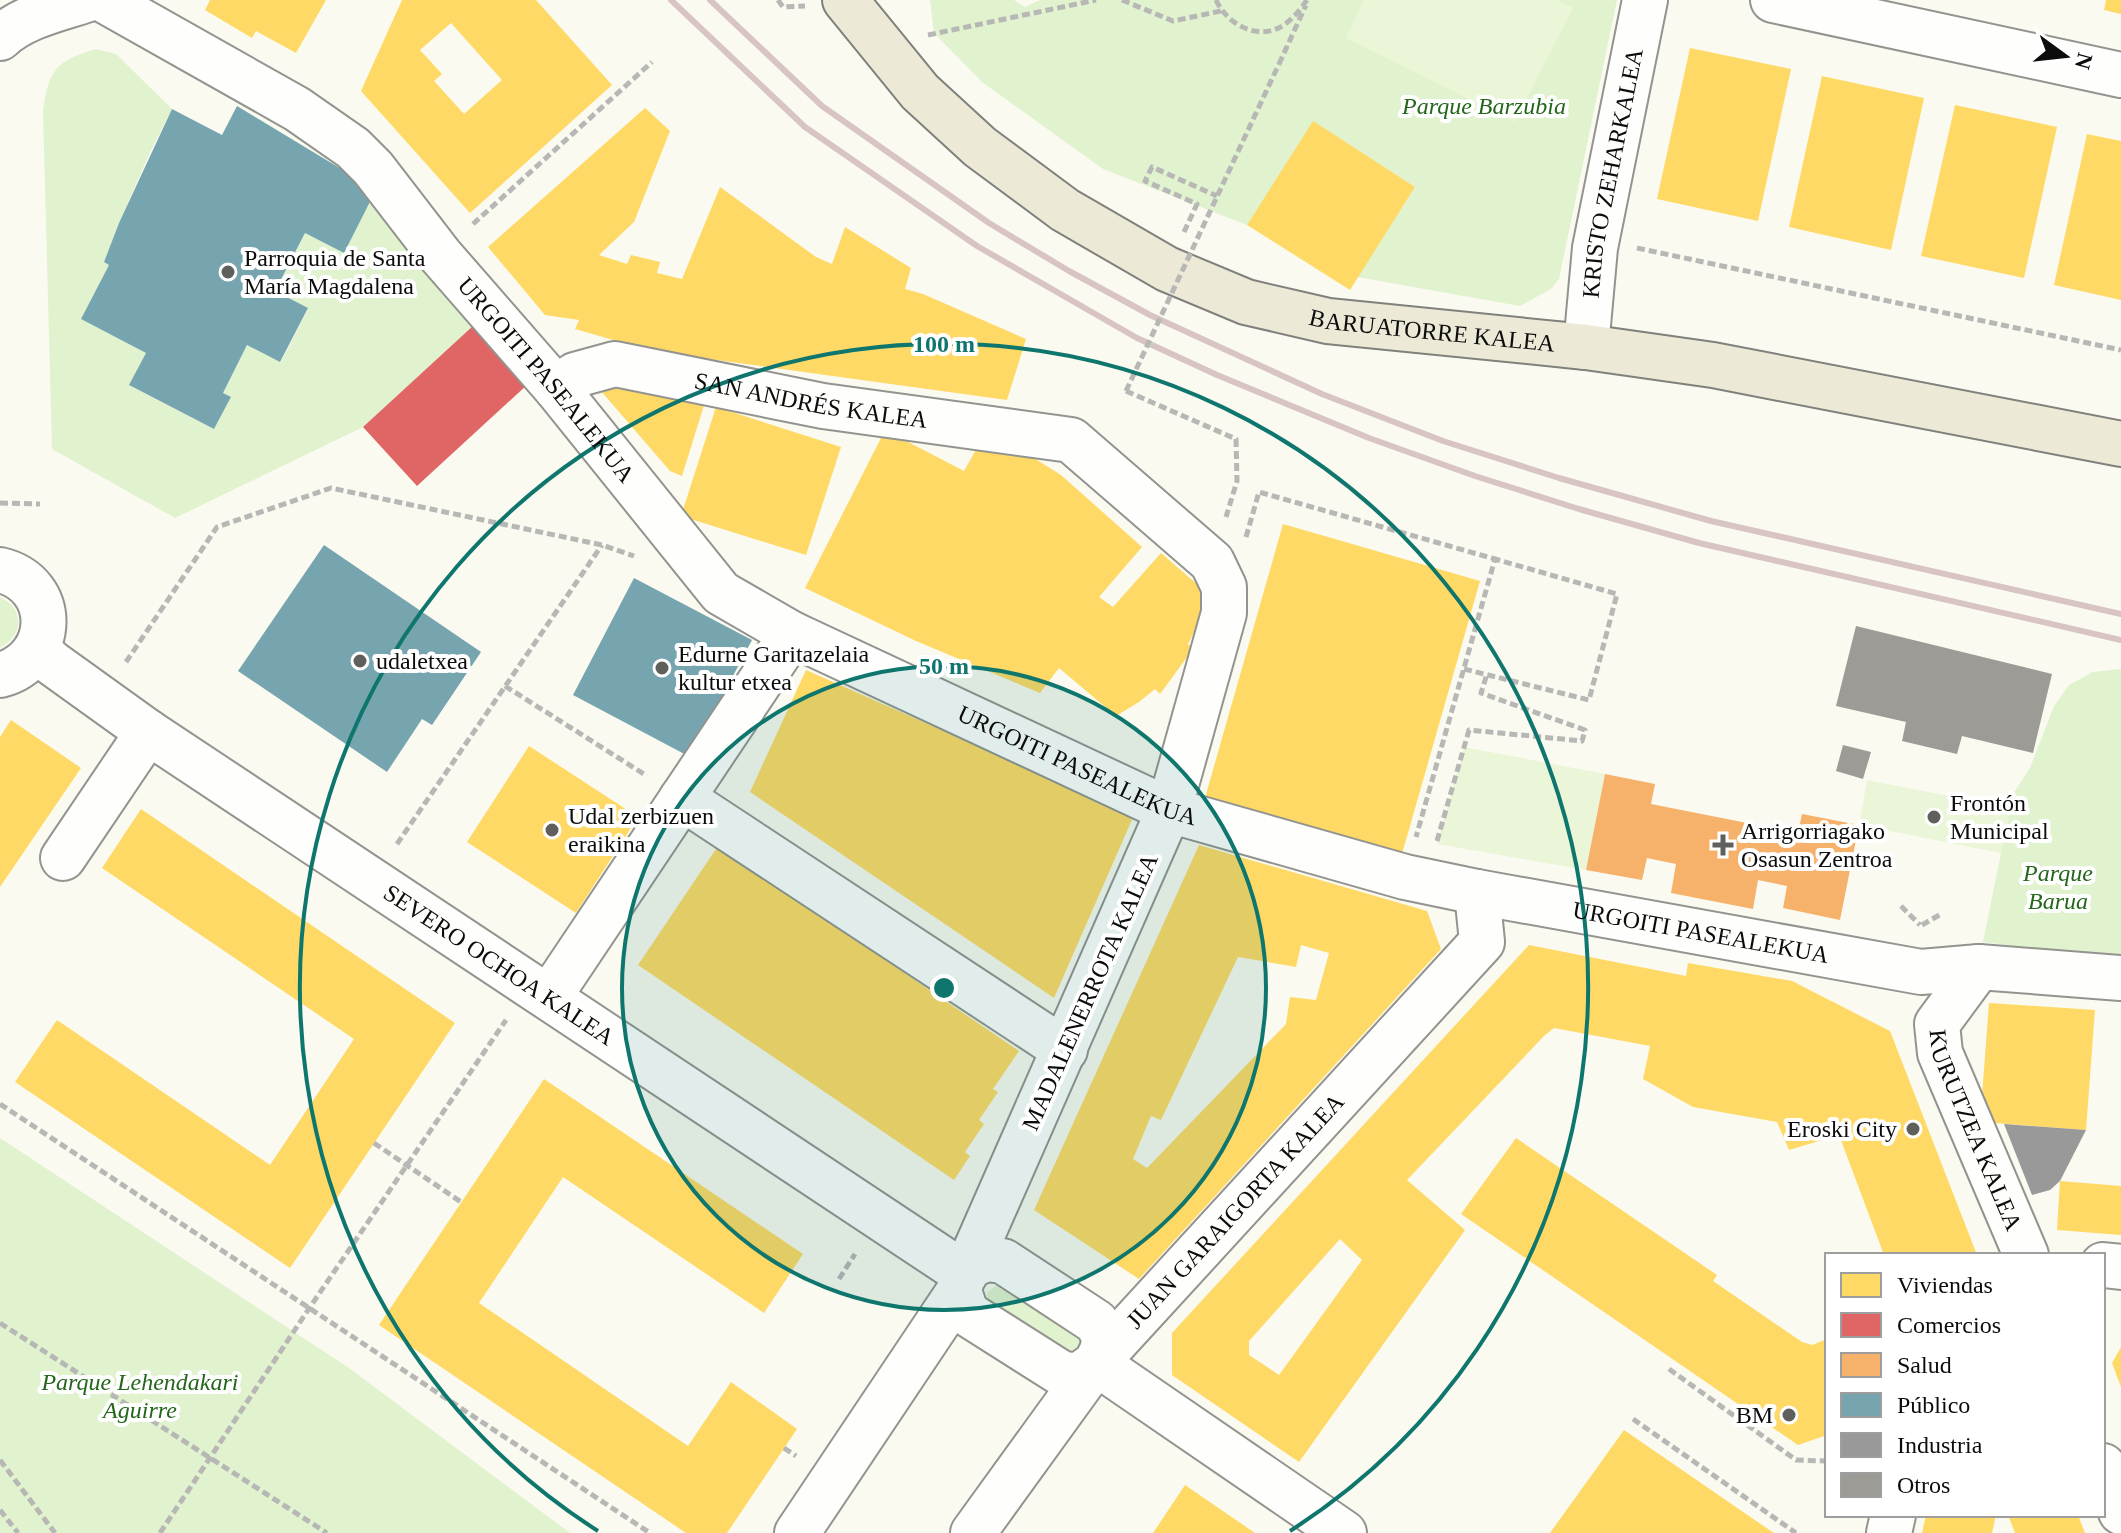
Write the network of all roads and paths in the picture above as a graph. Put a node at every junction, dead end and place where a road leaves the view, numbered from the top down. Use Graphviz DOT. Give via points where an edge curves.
graph roads {
  1 [pos="86,0"];
  2 [pos="104,0"];
  3 [pos="778,0"];
  4 [pos="811,0"];
  5 [pos="845,0"];
  6 [pos="1096,0"];
  7 [pos="1122,0"];
  8 [pos="1216,0"];
  9 [pos="1307,0"];
  10 [pos="1645,0"];
  11 [pos="1773,0"];
  12 [pos="1221,11"];
  13 [pos="0,38"];
  14 [pos="880,45"];
  15 [pos="652,62"];
  16 [pos="2121,75"];
  17 [pos="1217,196"];
  18 [pos="1197,204"];
  19 [pos="1595,248"];
  20 [pos="440,255"];
  21 [pos="1586,347"];
  22 [pos="2121,350"];
  23 [pos="556,388"];
  24 [pos="2121,444"];
  25 [pos="1237,481"];
  26 [pos="0,503"];
  27 [pos="40,504"];
  28 [pos="1246,537"];
  29 [pos="1495,559"];
  30 [pos="0,570"];
  31 [pos="1224,613"];
  32 [pos="792,634"];
  33 [pos="37,649"];
  34 [pos="1464,669"];
  35 [pos="1487,674"];
  36 [pos="0,675"];
  37 [pos="505,686"];
  38 [pos="102,697"];
  39 [pos="148,732"];
  40 [pos="682,798"];
  41 [pos="1169,810"];
  42 [pos="63,858"];
  43 [pos="1416,879"];
  44 [pos="373,880"];
  45 [pos="1477,892"];
  46 [pos="1901,906"];
  47 [pos="1941,914"];
  48 [pos="1979,967"];
  49 [pos="2121,978"];
  50 [pos="539,990"];
  51 [pos="1065,1050"];
  52 [pos="0,1104"];
  53 [pos="374,1143"];
  54 [pos="407,1164"];
  55 [pos="461,1202"];
  56 [pos="2025,1253"];
  57 [pos="962,1282"];
  58 [pos="310,1307"];
  59 [pos="0,1323"];
  60 [pos="1096,1363"];
  61 [pos="1669,1369"];
  62 [pos="1633,1419"];
  63 [pos="210,1459"];
  64 [pos="0,1460"];
  65 [pos="1825,1461"];
  66 [pos="2105,1471"];
  67 [pos="0,1510"];
  68 [pos="2121,1512"];
  69 [pos="18,1533"];
  70 [pos="55,1533"];
  71 [pos="160,1533"];
  72 [pos="327,1533"];
  73 [pos="650,1533"];
  74 [pos="797,1533"];
  75 [pos="973,1533"];
  76 [pos="1344,1533"];
  77 [pos="1796,1533"];
  1 -- 13 [label="street" via="49,11"];
  2 -- 20 [label="street, URGOITI PASEALEKUA" via="297,109 353,148"];
  3 -- 4 [label="path" via="783,7 805,6"];
  5 -- 14 [label="main road, BARUATORRE KALEA"];
  6 -- 14 [label="path"];
  7 -- 12 [label="path" via="1173,21"];
  8 -- 12 [label="path"];
  9 -- 12 [label="path" via="1289,22 1260,32 1245,30"];
  9 -- 17 [label="path, bridge"];
  10 -- 19 [label="street, KRISTO ZEHARKALEA"];
  11 -- 16 [label="street"];
  14 -- 21 [label="main road, BARUATORRE KALEA" via="920,92 980,147 1065,210 1167,269 1246,302 1328,321"];
  15 -- 20 [label="path"];
  17 -- 18 [label="path" via="1152,167 1145,181"];
  17 -- 25 [label="path, bridge" via="1126,391 1236,439"];
  19 -- 21 [label="street, KRISTO ZEHARKALEA"];
  19 -- 22 [label="path" via="1640,248"];
  20 -- 23 [label="street, URGOITI PASEALEKUA"];
  21 -- 24 [label="main road, BARUATORRE KALEA" via="1713,365"];
  23 -- 31 [label="street, SAN ANDRÉS KALEA" via="575,375 615,364 823,406 1071,440 1212,562 1224,587"];
  23 -- 32 [label="street, URGOITI PASEALEKUA" via="721,593"];
  26 -- 27 [label="path"];
  28 -- 29 [label="path" via="1259,492"];
  29 -- 34 [label="path"];
  29 -- 35 [label="path" via="1617,594 1589,700"];
  30 -- 33 [label="street" via="22,580 37,596 43,628"];
  31 -- 41 [label="street, MADALENERROTA KALEA"];
  32 -- 40 [label="street"];
  32 -- 41 [label="street, URGOITI PASEALEKUA"];
  33 -- 36 [label="street" via="21,666"];
  33 -- 38 [label="street, SEVERO OCHOA KALEA"];
  34 -- 35 [label="path"];
  34 -- 43 [label="path"];
  35 -- 43 [label="path" via="1481,693 1585,730 1582,741 1469,730"];
  37 -- 38 [label="path" via="602,545 331,488 217,527"];
  37 -- 40 [label="path"];
  37 -- 44 [label="path"];
  38 -- 39 [label="street, SEVERO OCHOA KALEA"];
  39 -- 42 [label="street"];
  39 -- 44 [label="street, SEVERO OCHOA KALEA"];
  40 -- 50 [label="street"];
  40 -- 51 [label="street"];
  41 -- 43 [label="street, URGOITI PASEALEKUA"];
  41 -- 51 [label="street, MADALENERROTA KALEA"];
  43 -- 45 [label="street, URGOITI PASEALEKUA"];
  44 -- 50 [label="street, SEVERO OCHOA KALEA"];
  45 -- 48 [label="street, URGOITI PASEALEKUA" via="1921,972"];
  45 -- 60 [label="street, JUAN GARAIGORTA KALEA" via="1482,942"];
  46 -- 47 [label="path" via="1920,926"];
  48 -- 49 [label="street, URGOITI PASEALEKUA"];
  48 -- 56 [label="street, KURUTZEA KALEA" via="1937,1024 1940,1053"];
  50 -- 54 [label="path"];
  50 -- 57 [label="street, SEVERO OCHOA KALEA"];
  51 -- 57 [label="street, MADALENERROTA KALEA"];
  52 -- 58 [label="path"];
  53 -- 54 [label="path"];
  54 -- 55 [label="path"];
  54 -- 58 [label="path"];
  57 -- 60 [label="street, SEVERO OCHOA KALEA" via="961,1301 971,1316 1061,1373 1081,1374"];
  57 -- 60 [label="street" via="970,1266 986,1259 1003,1261 1096,1322 1104,1341"];
  57 -- 74 [label="street"];
  58 -- 63 [label="path"];
  58 -- 73 [label="path"];
  59 -- 63 [label="path"];
  60 -- 75 [label="street, JUAN GARAIGORTA KALEA"];
  60 -- 76 [label="street"];
  61 -- 65 [label="path" via="1796,1460"];
  62 -- 77 [label="path"];
  63 -- 71 [label="path"];
  63 -- 72 [label="path"];
  64 -- 70 [label="path"];
  66 -- 68 [label="street"];
  67 -- 69 [label="path"];
}
